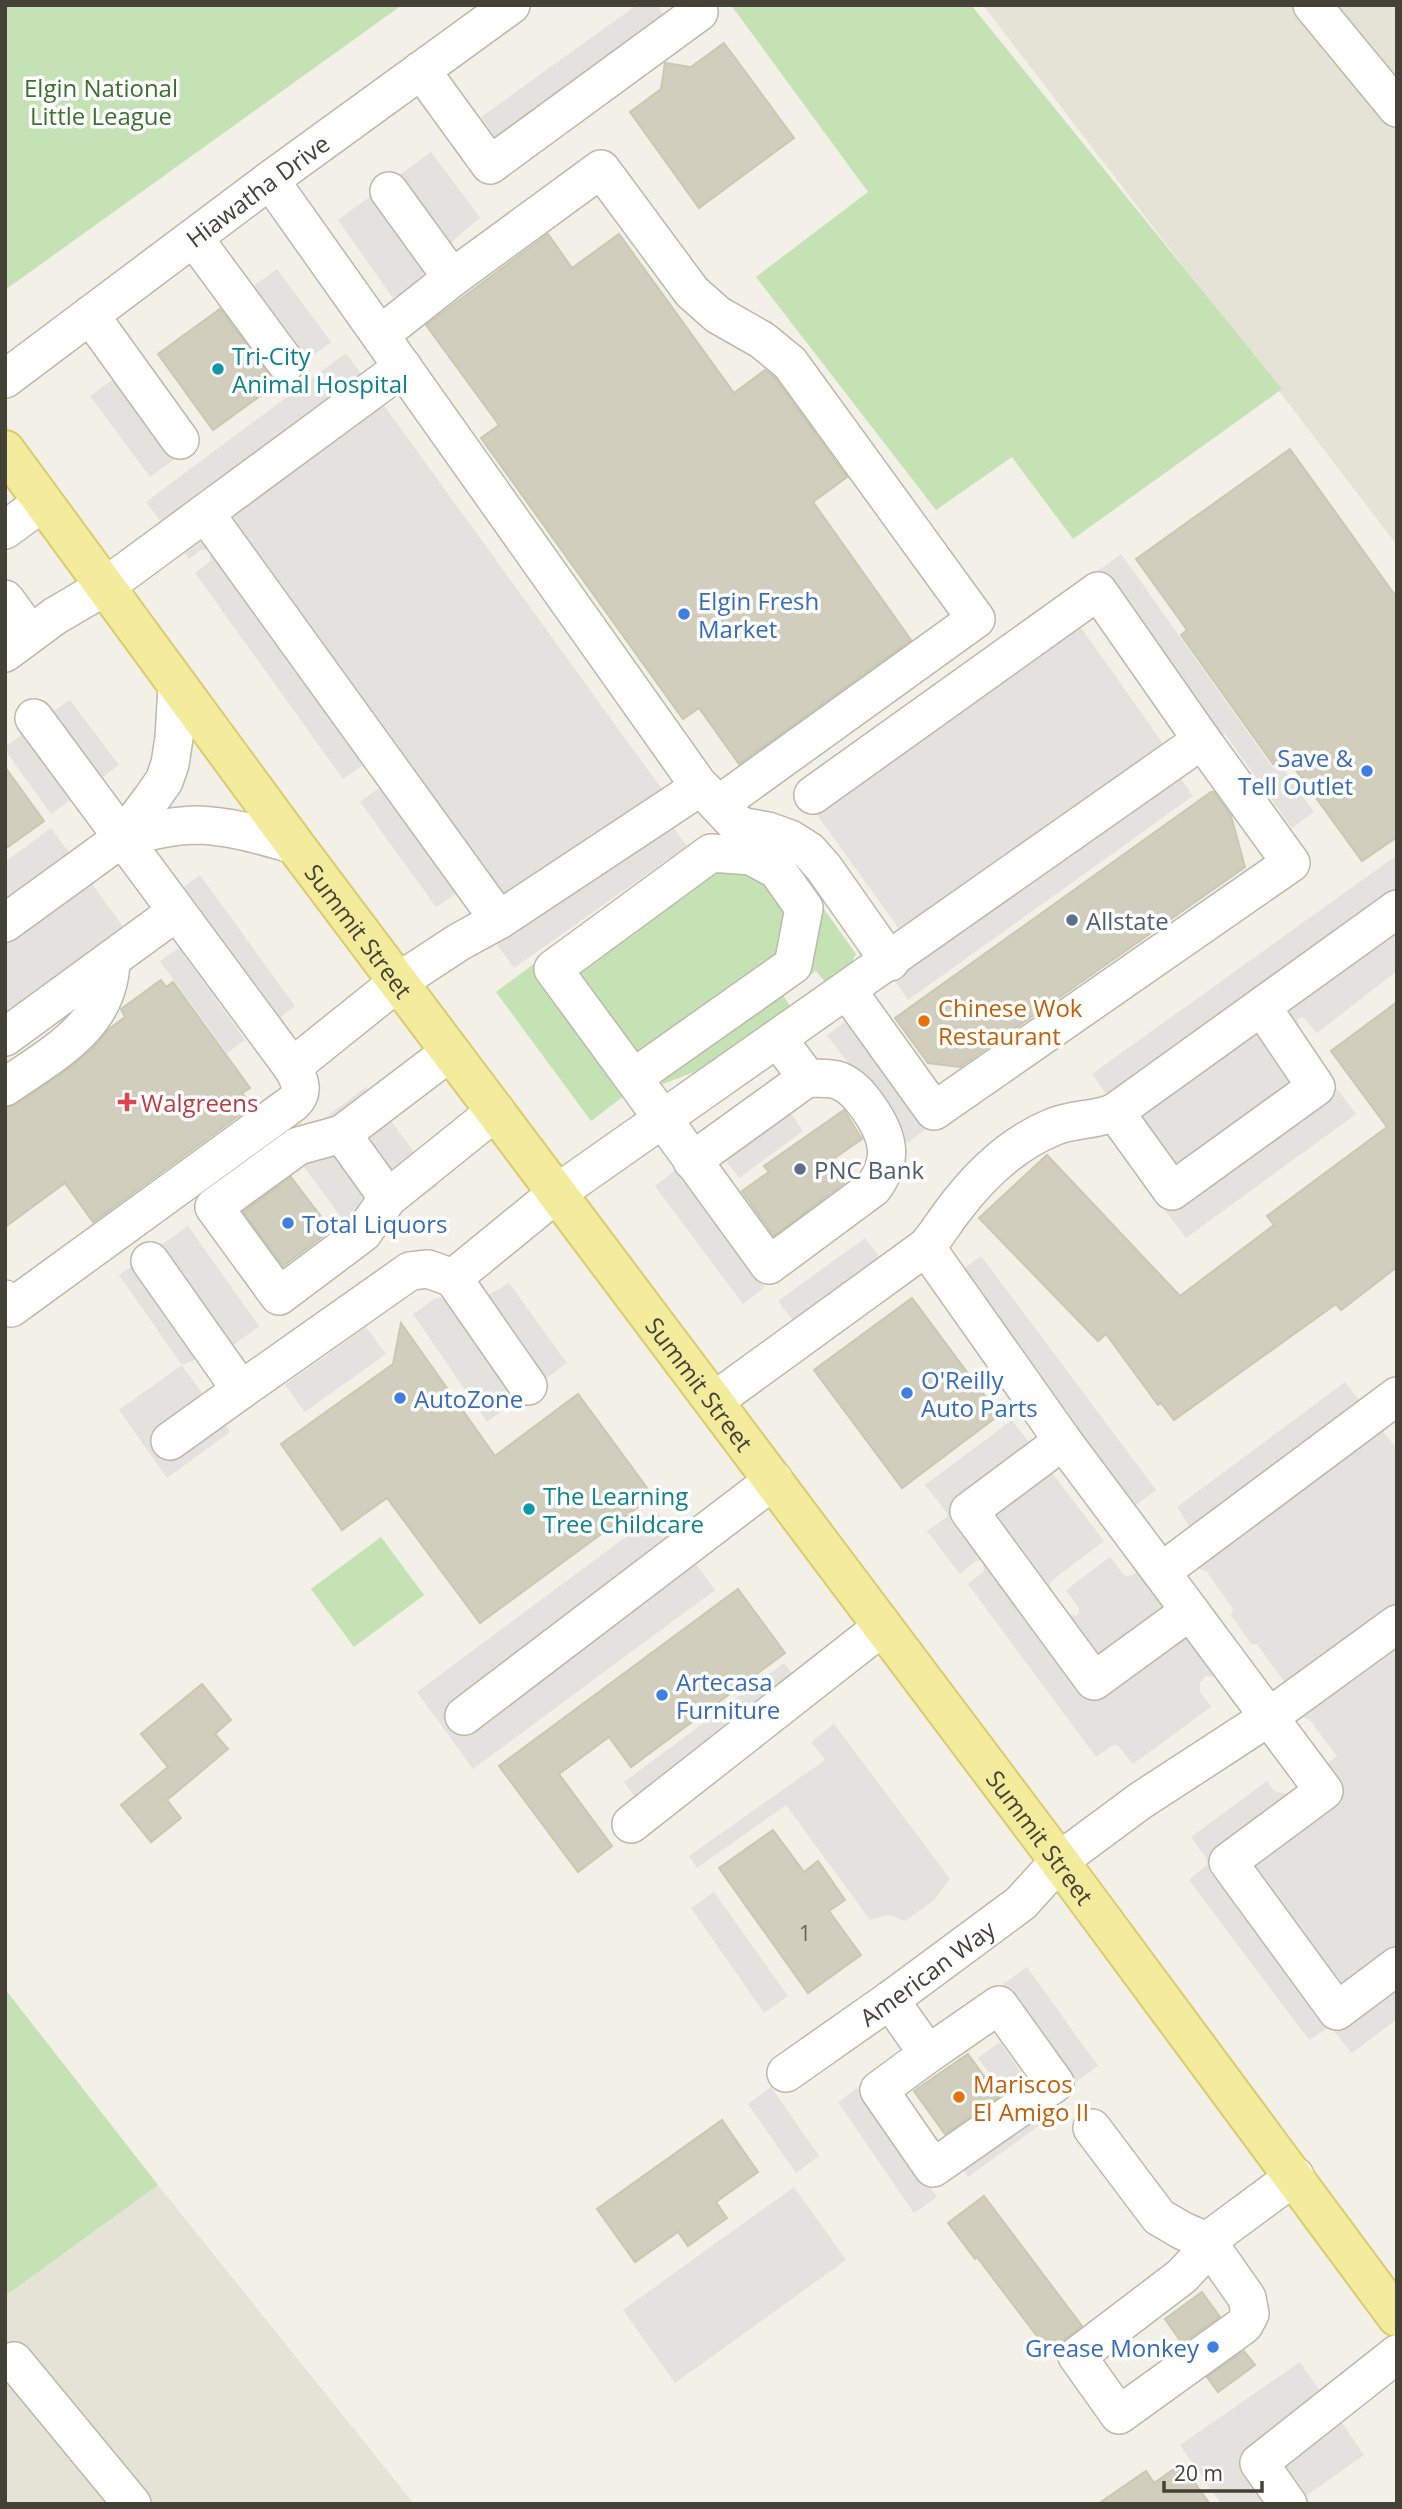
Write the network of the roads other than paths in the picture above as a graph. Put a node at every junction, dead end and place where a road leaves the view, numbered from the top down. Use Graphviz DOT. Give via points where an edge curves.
graph roads {
  1 [pos="511,5"];
  2 [pos="694,5"];
  3 [pos="1312,5"];
  4 [pos="421,70"];
  5 [pos="1397,108"];
  6 [pos="270,180"];
  7 [pos="389,191"];
  8 [pos="194,238"];
  9 [pos="452,278"];
  10 [pos="90,315"];
  11 [pos="380,335"];
  12 [pos="286,363"];
  13 [pos="403,367"];
  14 [pos="5,379"];
  15 [pos="180,440"];
  16 [pos="5,450"];
  17 [pos="43,502"];
  18 [pos="205,513"];
  19 [pos="5,530"];
  20 [pos="106,586"];
  21 [pos="5,599"];
  22 [pos="18,643"];
  23 [pos="177,686"];
  24 [pos="34,718"];
  25 [pos="1202,740"];
  26 [pos="813,795"];
  27 [pos="709,796"];
  28 [pos="122,838"];
  29 [pos="295,845"];
  30 [pos="1397,909"];
  31 [pos="176,912"];
  32 [pos="499,920"];
  33 [pos="5,923"];
  34 [pos="796,948"];
  35 [pos="111,960"];
  36 [pos="890,962"];
  37 [pos="398,982"];
  38 [pos="835,999"];
  39 [pos="1262,1007"];
  40 [pos="5,1037"];
  41 [pos="778,1039"];
  42 [pos="450,1052"];
  43 [pos="292,1067"];
  44 [pos="633,1078"];
  45 [pos="807,1078"];
  46 [pos="5,1087"];
  47 [pos="496,1111"];
  48 [pos="1115,1112"];
  49 [pos="662,1120"];
  50 [pos="342,1134"];
  51 [pos="692,1161"];
  52 [pos="557,1193"];
  53 [pos="388,1198"];
  54 [pos="926,1247"];
  55 [pos="150,1261"];
  56 [pos="453,1279"];
  57 [pos="5,1299"];
  58 [pos="528,1386"];
  59 [pos="241,1390"];
  60 [pos="1397,1396"];
  61 [pos="714,1401"];
  62 [pos="170,1441"];
  63 [pos="1063,1441"];
  64 [pos="774,1480"];
  65 [pos="1160,1572"];
  66 [pos="1189,1611"];
  67 [pos="1397,1623"];
  68 [pos="881,1627"];
  69 [pos="464,1716"];
  70 [pos="1269,1717"];
  71 [pos="631,1824"];
  72 [pos="1059,1861"];
  73 [pos="1397,1966"];
  74 [pos="890,2000"];
  75 [pos="928,2054"];
  76 [pos="786,2073"];
  77 [pos="1092,2128"];
  78 [pos="1295,2176"];
  79 [pos="1208,2241"];
  80 [pos="1397,2316"];
  81 [pos="1397,2354"];
  82 [pos="14,2361"];
  83 [pos="132,2504"];
  84 [pos="1288,2504"];
  1 -- 4 [label="street, Hiawatha Drive"];
  2 -- 4 [label="street" via="699,12 490,165"];
  3 -- 5 [label="street"];
  4 -- 6 [label="street, Hiawatha Drive"];
  6 -- 8 [label="street, Hiawatha Drive"];
  6 -- 11 [label="street"];
  7 -- 9 [label="street"];
  8 -- 10 [label="street, Hiawatha Drive"];
  8 -- 12 [label="street"];
  9 -- 11 [label="street"];
  9 -- 27 [label="street" via="601,169 692,292 790,363 976,619"];
  10 -- 14 [label="street, Hiawatha Drive"];
  10 -- 15 [label="street"];
  11 -- 13 [label="street"];
  13 -- 18 [label="street"];
  13 -- 27 [label="street"];
  16 -- 17 [label="main road, Summit Street"];
  17 -- 19 [label="street"];
  17 -- 20 [label="main road, Summit Street"];
  18 -- 20 [label="street"];
  18 -- 32 [label="street"];
  20 -- 22 [label="street"];
  20 -- 23 [label="main road, Summit Street"];
  21 -- 22 [label="street"];
  23 -- 28 [label="street" via="168,769"];
  23 -- 29 [label="main road, Summit Street"];
  24 -- 28 [label="street"];
  25 -- 26 [label="street" via="1098,591"];
  25 -- 36 [label="street"];
  25 -- 38 [label="street" via="1290,863 934,1111"];
  27 -- 32 [label="street"];
  27 -- 36 [label="street" via="739,824 779,835 809,851"];
  28 -- 29 [label="street" via="201,825"];
  28 -- 31 [label="street"];
  28 -- 33 [label="street"];
  29 -- 37 [label="main road, Summit Street"];
  30 -- 39 [label="street"];
  31 -- 35 [label="street"];
  31 -- 43 [label="street"];
  32 -- 37 [label="street"];
  34 -- 38 [label="street"];
  34 -- 44 [label="street"];
  34 -- 44 [label="street" via="804,908 777,870 751,856 711,853 553,969"];
  35 -- 40 [label="street"];
  35 -- 46 [label="street" via="106,996 93,1017"];
  36 -- 38 [label="street"];
  37 -- 42 [label="main road, Summit Street"];
  37 -- 43 [label="street"];
  38 -- 41 [label="street"];
  39 -- 48 [label="street"];
  39 -- 48 [label="street" via="1315,1087 1172,1191"];
  41 -- 45 [label="street"];
  41 -- 49 [label="street"];
  42 -- 47 [label="main road, Summit Street"];
  42 -- 50 [label="street"];
  43 -- 57 [label="street" via="301,1089 293,1103 11,1308"];
  44 -- 49 [label="street"];
  45 -- 51 [label="street"];
  45 -- 51 [label="street" via="834,1080 858,1093 882,1126 885,1163 865,1195 769,1265"];
  47 -- 52 [label="main road, Summit Street"];
  47 -- 53 [label="street"];
  48 -- 54 [label="street" via="1064,1123 1023,1143 981,1177"];
  49 -- 51 [label="street"];
  49 -- 52 [label="street"];
  50 -- 53 [label="street"];
  50 -- 53 [label="street" via="298,1146 214,1207 279,1296 363,1233"];
  52 -- 56 [label="street"];
  52 -- 61 [label="main road, Summit Street"];
  54 -- 61 [label="street"];
  54 -- 63 [label="street"];
  55 -- 59 [label="street"];
  56 -- 58 [label="street"];
  56 -- 59 [label="street" via="428,1269 410,1271"];
  59 -- 62 [label="street"];
  60 -- 65 [label="street"];
  61 -- 64 [label="main road, Summit Street"];
  63 -- 65 [label="street"];
  63 -- 66 [label="street" via="969,1511 1094,1681"];
  64 -- 68 [label="main road, Summit Street"];
  64 -- 69 [label="street"];
  65 -- 66 [label="street"];
  66 -- 70 [label="street"];
  67 -- 70 [label="street, American Way"];
  68 -- 71 [label="street"];
  68 -- 72 [label="main road, Summit Street"];
  70 -- 72 [label="street, American Way" via="1140,1801"];
  70 -- 73 [label="street" via="1324,1791 1228,1862 1337,2011"];
  72 -- 74 [label="street, American Way" via="1021,1903"];
  72 -- 78 [label="main road, Summit Street"];
  74 -- 75 [label="street"];
  74 -- 76 [label="street, American Way"];
  75 -- 75 [label="street" via="879,2091 933,2168 1055,2084 999,2006"];
  77 -- 79 [label="street" via="1159,2217"];
  78 -- 79 [label="street"];
  78 -- 80 [label="main road, Summit Street"];
  79 -- 79 [label="street" via="1182,2276 1077,2356 1119,2415 1244,2325 1250,2314 1247,2298"];
  81 -- 84 [label="street" via="1259,2463"];
  82 -- 83 [label="street"];
}
